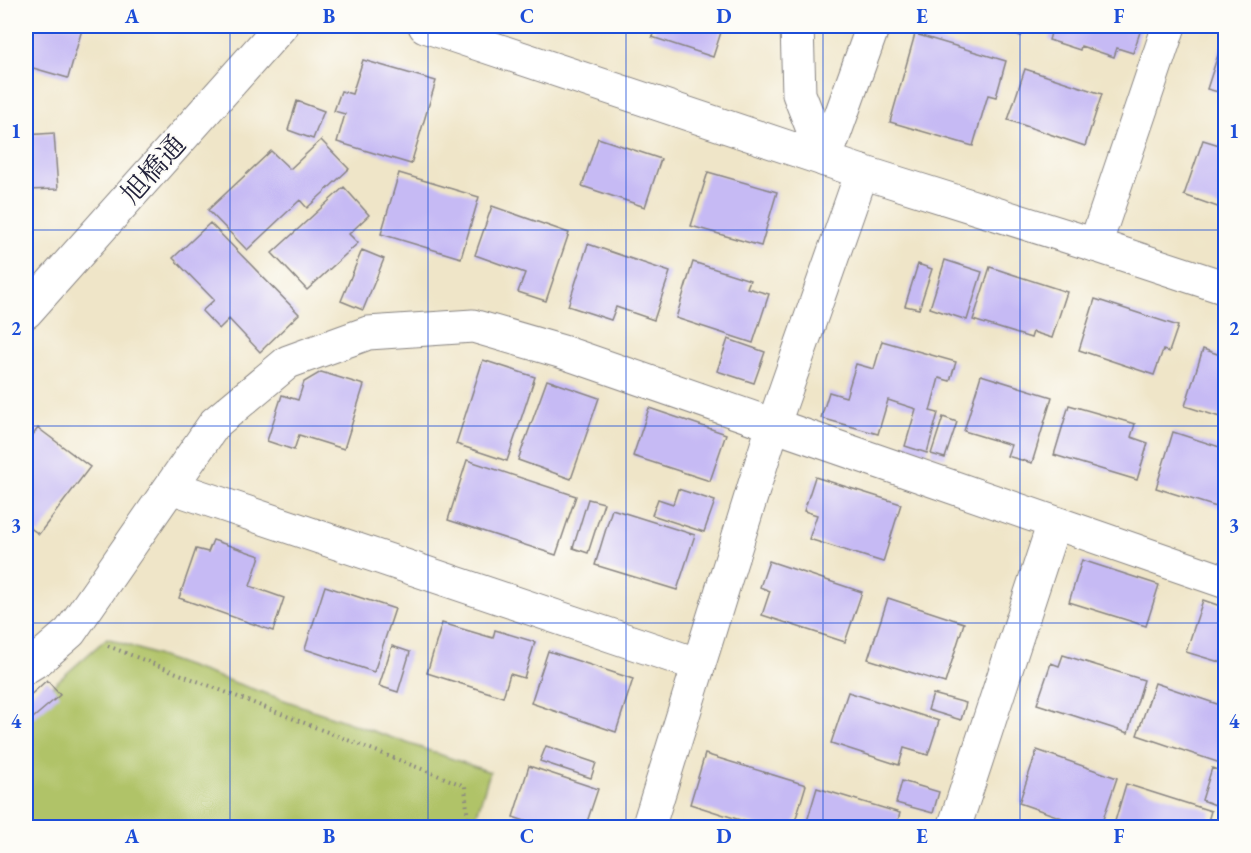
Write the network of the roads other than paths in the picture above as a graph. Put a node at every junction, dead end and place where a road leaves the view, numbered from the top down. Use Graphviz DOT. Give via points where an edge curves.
graph roads {
  1 [pos="281,26"];
  2 [pos="425,26"];
  3 [pos="797,26"];
  4 [pos="873,26"];
  5 [pos="1169,26"];
  6 [pos="825,160"];
  7 [pos="862,172"];
  8 [pos="1095,245"];
  9 [pos="1226,288"];
  10 [pos="26,312"];
  11 [pos="773,426"];
  12 [pos="171,487"];
  13 [pos="1054,523"];
  14 [pos="1226,582"];
  15 [pos="699,665"];
  16 [pos="26,667"];
  17 [pos="648,828"];
  18 [pos="954,828"];
  1 -- 10 [label="street, 旭橋通"];
  2 -- 6 [label="street"];
  3 -- 6 [label="street" via="799,94"];
  4 -- 6 [label="street"];
  5 -- 8 [label="street"];
  6 -- 7 [label="street"];
  7 -- 8 [label="street"];
  7 -- 11 [label="street"];
  8 -- 9 [label="street"];
  11 -- 12 [label="street" via="563,352 473,326 368,333 288,362 215,423"];
  11 -- 13 [label="street"];
  11 -- 15 [label="street"];
  12 -- 15 [label="street"];
  12 -- 16 [label="street" via="70,632"];
  13 -- 14 [label="street"];
  13 -- 18 [label="street"];
  15 -- 17 [label="street"];
}
